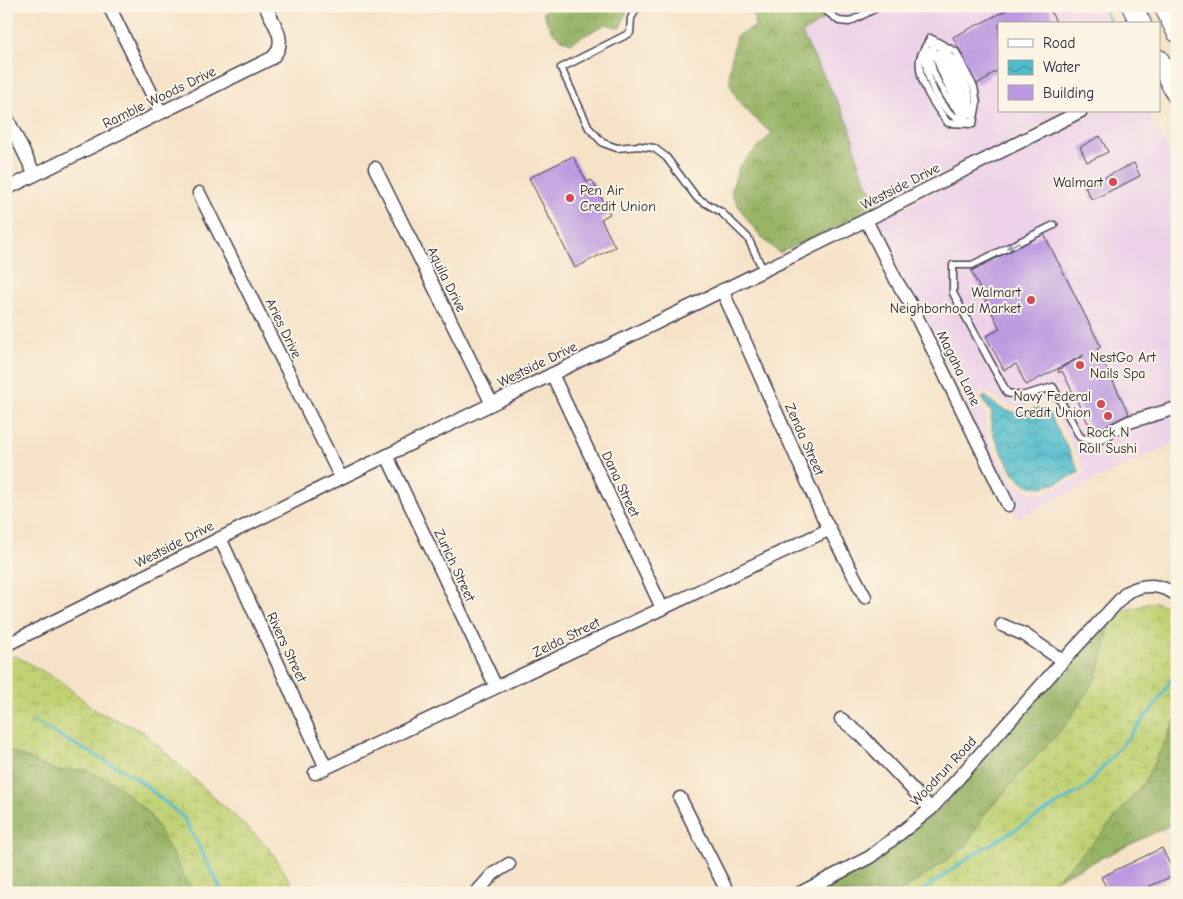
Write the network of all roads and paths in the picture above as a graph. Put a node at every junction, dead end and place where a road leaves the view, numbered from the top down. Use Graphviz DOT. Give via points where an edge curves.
graph roads {
  1 [pos="109,6"];
  2 [pos="265,6"];
  3 [pos="638,6"];
  4 [pos="820,6"];
  5 [pos="880,6"];
  6 [pos="1132,6"];
  7 [pos="1164,6"];
  8 [pos="1140,22"];
  9 [pos="1177,32"];
  10 [pos="930,38"];
  11 [pos="1165,66"];
  12 [pos="1177,95"];
  13 [pos="1079,112"];
  14 [pos="161,113"];
  15 [pos="6,116"];
  16 [pos="973,124"];
  17 [pos="375,168"];
  18 [pos="35,175"];
  19 [pos="6,189"];
  20 [pos="199,193"];
  21 [pos="866,220"];
  22 [pos="1054,225"];
  23 [pos="763,270"];
  24 [pos="722,290"];
  25 [pos="552,374"];
  26 [pos="492,404"];
  27 [pos="1177,408"];
  28 [pos="1096,439"];
  29 [pos="387,456"];
  30 [pos="341,478"];
  31 [pos="1008,505"];
  32 [pos="830,529"];
  33 [pos="220,538"];
  34 [pos="1177,595"];
  35 [pos="865,597"];
  36 [pos="662,608"];
  37 [pos="1002,625"];
  38 [pos="6,645"];
  39 [pos="1063,661"];
  40 [pos="496,687"];
  41 [pos="841,719"];
  42 [pos="321,771"];
  43 [pos="680,798"];
  44 [pos="931,809"];
  45 [pos="509,864"];
  46 [pos="476,893"];
  47 [pos="728,893"];
  48 [pos="800,893"];
  1 -- 14 [label="street"];
  2 -- 14 [label="street, Ramble Woods Drive" via="281,39 277,53"];
  3 -- 23 [label="lane" via="631,18 630,33 561,68 589,128 603,143 618,148 654,148 666,157 697,198 721,212 748,238"];
  4 -- 5 [label="lane" via="839,21 849,22"];
  6 -- 8 [label="main road"];
  7 -- 9 [label="main road"];
  10 -- 16 [label="lane" via="938,68"];
  10 -- 16 [label="lane" via="948,60"];
  10 -- 16 [label="lane" via="956,52 974,87 977,103"];
  10 -- 16 [label="lane" via="925,59 927,73 942,105 953,116"];
  11 -- 12 [label="main road"];
  13 -- 21 [label="street, Westside Drive"];
  14 -- 18 [label="street, Ramble Woods Drive"];
  15 -- 18 [label="street"];
  17 -- 26 [label="street, Aquila Drive"];
  18 -- 19 [label="street, Ramble Woods Drive"];
  20 -- 30 [label="street, Aries Drive"];
  21 -- 23 [label="street, Westside Drive"];
  21 -- 31 [label="street, Magaha Lane"];
  22 -- 28 [label="lane, one-way" via="972,265 953,265 953,293 1007,393 1021,396 1053,387 1080,437"];
  23 -- 24 [label="street, Westside Drive"];
  24 -- 25 [label="street, Westside Drive"];
  24 -- 32 [label="street, Zenda Street"];
  25 -- 26 [label="street, Westside Drive"];
  25 -- 36 [label="street, Dana Street"];
  26 -- 29 [label="street, Westside Drive"];
  27 -- 28 [label="street" via="1129,422"];
  29 -- 30 [label="street, Westside Drive"];
  29 -- 40 [label="street, Zurich Street"];
  30 -- 33 [label="street, Westside Drive"];
  32 -- 35 [label="street, Zenda Street"];
  32 -- 36 [label="street, Zelda Street"];
  33 -- 38 [label="street, Westside Drive"];
  33 -- 42 [label="street, Rivers Street"];
  34 -- 39 [label="street, Woodrun Road" via="1157,585 1136,587 1127,592"];
  36 -- 40 [label="street, Zelda Street"];
  37 -- 39 [label="street" via="1025,635"];
  39 -- 44 [label="street, Woodrun Road"];
  40 -- 42 [label="street, Zelda Street"];
  41 -- 44 [label="street" via="862,736"];
  43 -- 47 [label="street"];
  44 -- 48 [label="street, Woodrun Road" via="870,857"];
  45 -- 46 [label="street" via="493,874"];
}
